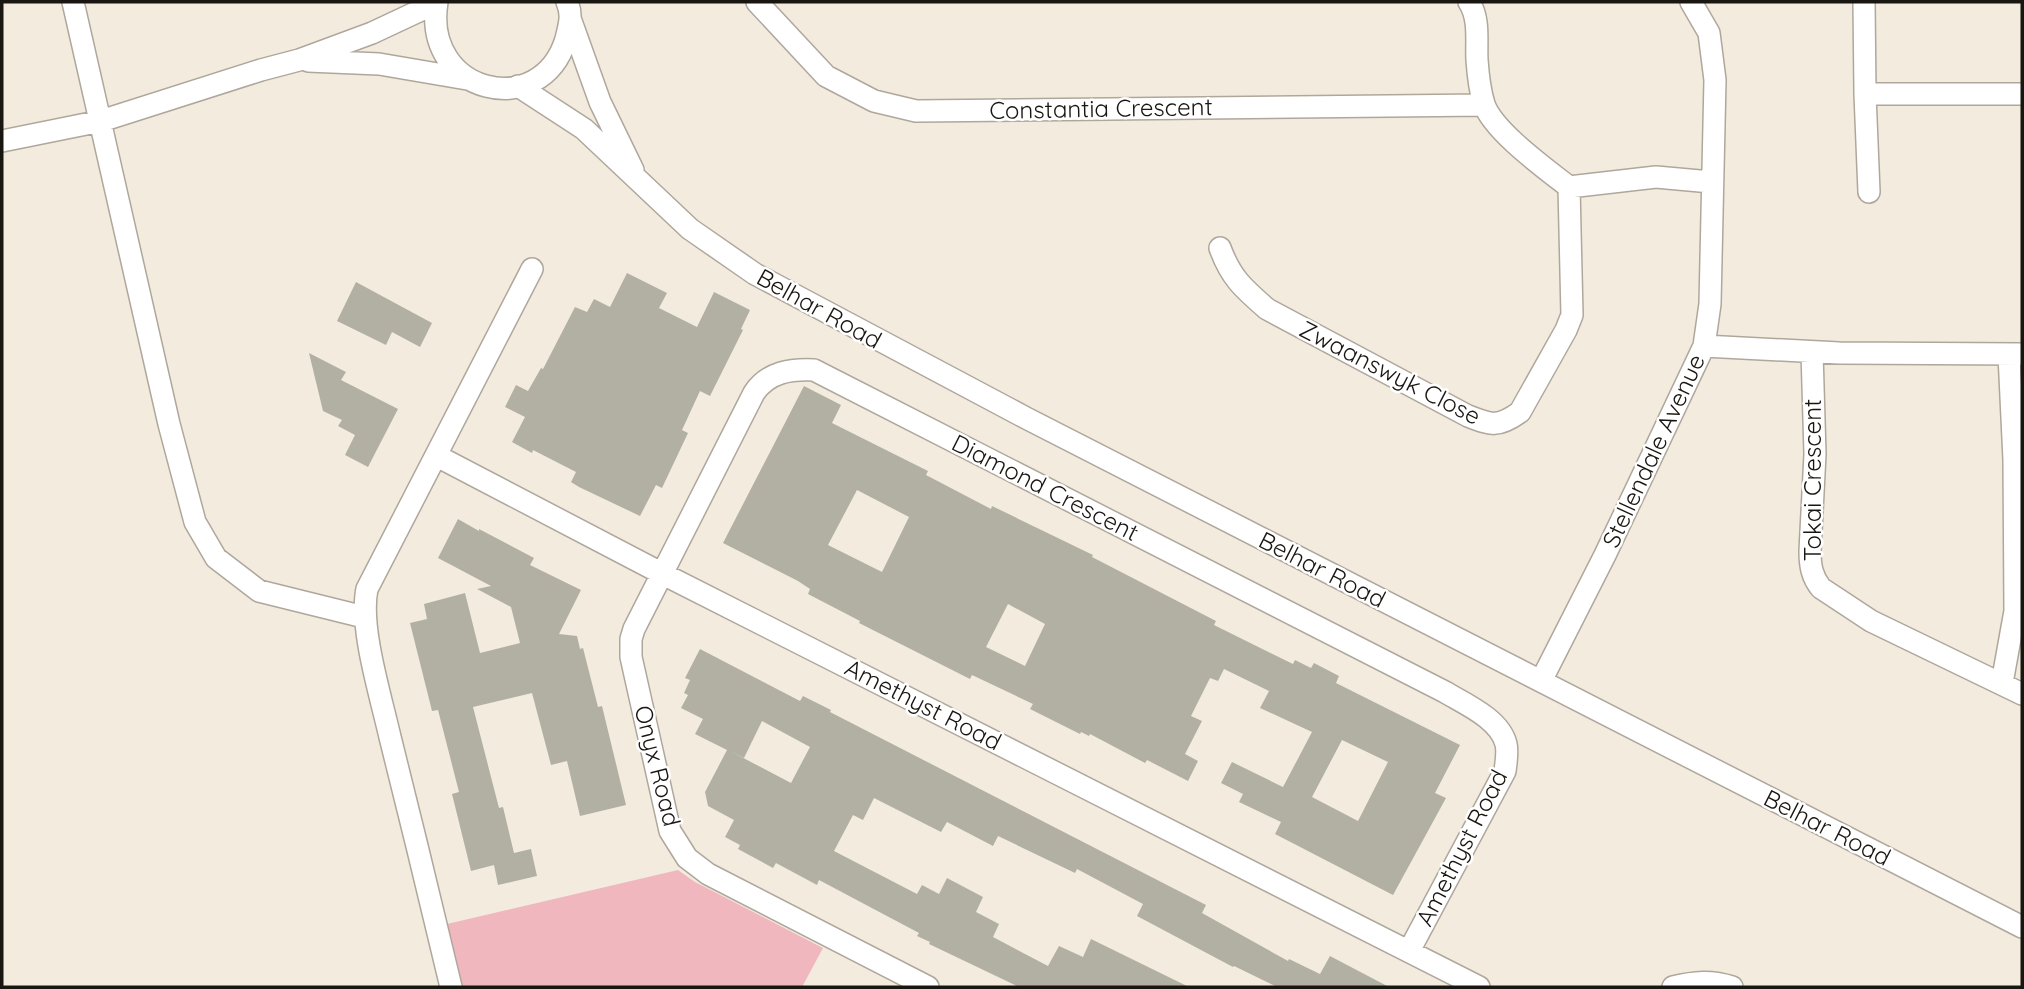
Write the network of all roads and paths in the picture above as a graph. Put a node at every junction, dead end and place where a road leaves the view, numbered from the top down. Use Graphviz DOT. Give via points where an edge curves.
graph roads {
  1 [pos="73,2"];
  2 [pos="437,2"];
  3 [pos="758,2"];
  4 [pos="1469,2"];
  5 [pos="1690,2"];
  6 [pos="1864,2"];
  7 [pos="569,11"];
  8 [pos="299,60"];
  9 [pos="467,79"];
  10 [pos="518,86"];
  11 [pos="1865,94"];
  12 [pos="2022,94"];
  13 [pos="1484,105"];
  14 [pos="101,121"];
  15 [pos="2,141"];
  16 [pos="1711,182"];
  17 [pos="640,184"];
  18 [pos="1569,187"];
  19 [pos="1869,192"];
  20 [pos="1220,248"];
  21 [pos="532,270"];
  22 [pos="1704,346"];
  23 [pos="1812,352"];
  24 [pos="2016,354"];
  25 [pos="437,456"];
  26 [pos="661,573"];
  27 [pos="364,617"];
  28 [pos="1541,681"];
  29 [pos="2002,683"];
  30 [pos="2022,694"];
  31 [pos="1506,743"];
  32 [pos="2022,928"];
  33 [pos="1409,951"];
  34 [pos="451,987"];
  35 [pos="928,987"];
  36 [pos="1479,987"];
  37 [pos="1673,987"];
  38 [pos="1732,987"];
  1 -- 14 [label="street"];
  2 -- 8 [label="street"];
  2 -- 9 [label="street" via="434,24 439,46 450,65"];
  3 -- 13 [label="street, Constantia Crescent" via="826,76 874,101 916,111"];
  4 -- 13 [label="street" via="1477,26"];
  5 -- 16 [label="street, Stellendale Avenue" via="1709,33 1715,79"];
  6 -- 11 [label="street"];
  7 -- 10 [label="street" via="561,56 535,80"];
  7 -- 17 [label="street, Belhar Road" via="600,102"];
  8 -- 9 [label="street" via="379,64"];
  8 -- 14 [label="street"];
  9 -- 10 [label="street" via="492,88"];
  10 -- 17 [label="street, Belhar Road" via="584,129"];
  11 -- 12 [label="street"];
  11 -- 19 [label="street"];
  13 -- 18 [label="street" via="1525,152"];
  14 -- 15 [label="street"];
  14 -- 27 [label="street" via="195,522 216,558 259,591"];
  16 -- 18 [label="street" via="1656,177"];
  16 -- 22 [label="street, Stellendale Avenue" via="1710,304"];
  17 -- 28 [label="street, Belhar Road" via="690,229 755,274 830,316"];
  18 -- 20 [label="street, Zwaanswyk Close" via="1572,315 1520,412 1490,425 1267,309 1227,269"];
  21 -- 25 [label="street"];
  22 -- 23 [label="street"];
  22 -- 28 [label="street, Stellendale Avenue"];
  23 -- 24 [label="street"];
  23 -- 29 [label="street, Tokai Crescent" via="1815,454 1810,567 1816,581 1871,621"];
  24 -- 29 [label="street" via="2015,611"];
  25 -- 26 [label="street, Amethyst Road"];
  25 -- 27 [label="street" via="367,589"];
  26 -- 31 [label="street, Diamond Crescent" via="758,387 775,374 814,370 1445,692 1498,728"];
  26 -- 33 [label="street, Amethyst Road"];
  26 -- 35 [label="street, Onyx Road" via="634,629 631,648 670,831 687,858 708,874"];
  27 -- 34 [label="street"];
  28 -- 32 [label="street, Belhar Road"];
  29 -- 30 [label="street, Tokai Crescent"];
  31 -- 33 [label="street, Amethyst Road" via="1501,780"];
  33 -- 36 [label="street, Amethyst Road"];
  37 -- 38 [label="street" via="1696,981"];
}
